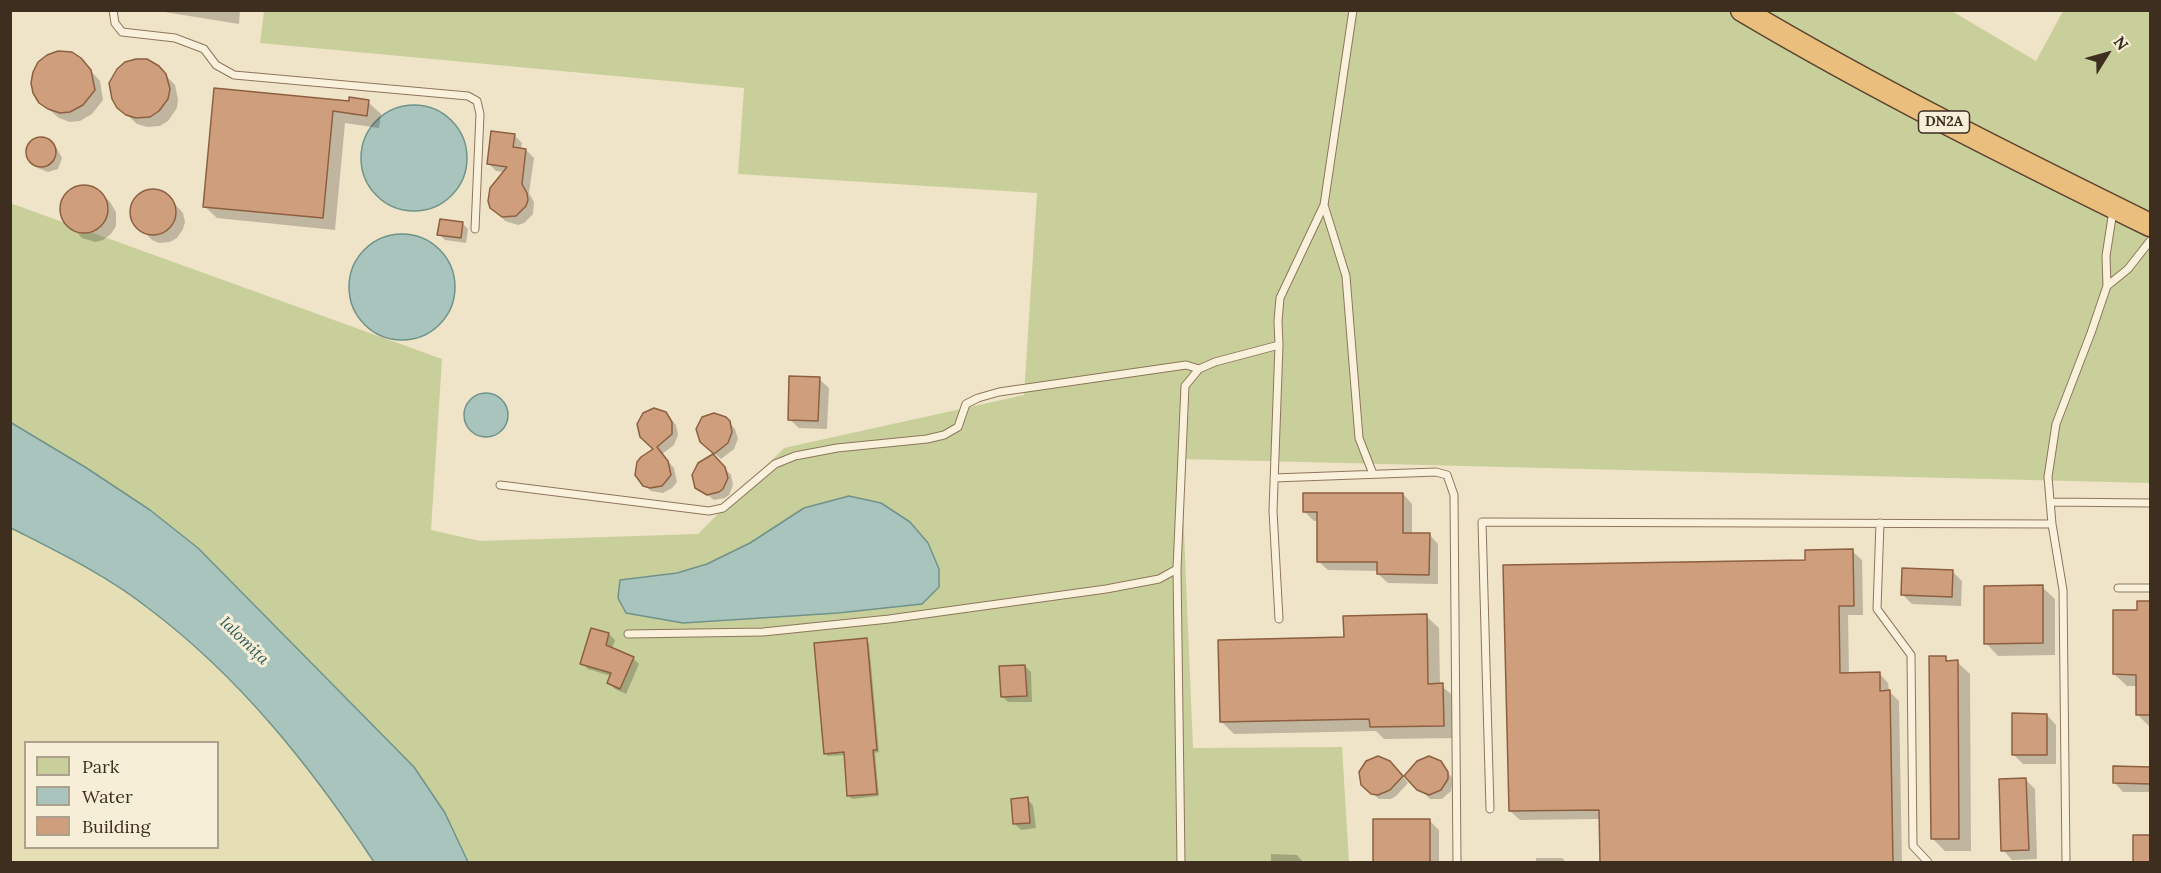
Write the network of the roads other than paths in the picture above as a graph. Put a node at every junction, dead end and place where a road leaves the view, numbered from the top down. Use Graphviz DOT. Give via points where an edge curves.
graph roads {
  1 [pos="113,10"];
  2 [pos="1353,10"];
  3 [pos="1742,10"];
  4 [pos="1324,205"];
  5 [pos="2113,207"];
  6 [pos="2151,225"];
  7 [pos="475,229"];
  8 [pos="2151,241"];
  9 [pos="2107,286"];
  10 [pos="1279,345"];
  11 [pos="1199,369"];
  12 [pos="1373,474"];
  13 [pos="1274,478"];
  14 [pos="500,485"];
  15 [pos="2050,502"];
  16 [pos="2151,503"];
  17 [pos="1880,523"];
  18 [pos="2052,524"];
  19 [pos="1177,569"];
  20 [pos="2118,588"];
  21 [pos="2151,588"];
  22 [pos="1279,619"];
  23 [pos="628,634"];
  24 [pos="1490,808"];
  25 [pos="1181,862"];
  26 [pos="1457,862"];
  27 [pos="1928,862"];
  28 [pos="2067,862"];
  1 -- 7 [label="lane" via="115,23 122,32 175,39 204,49 216,65 234,75 468,96 477,101 480,114"];
  2 -- 4 [label="lane"];
  3 -- 5 [label="highway, DN2A" via="1961,132"];
  4 -- 10 [label="lane" via="1280,298"];
  4 -- 12 [label="lane" via="1346,276 1359,438"];
  5 -- 6 [label="highway, DN2A"];
  5 -- 9 [label="lane" via="2106,256"];
  8 -- 9 [label="lane" via="2128,269"];
  9 -- 15 [label="lane" via="2056,424 2048,477"];
  10 -- 11 [label="lane"];
  10 -- 13 [label="lane"];
  11 -- 14 [label="lane" via="1186,365 978,398 966,404 958,427 944,435 795,456 775,464 723,508 709,511"];
  11 -- 19 [label="lane" via="1185,386"];
  12 -- 13 [label="lane"];
  12 -- 26 [label="lane" via="1436,472 1447,475 1454,495"];
  13 -- 22 [label="lane"];
  15 -- 16 [label="lane"];
  15 -- 18 [label="lane"];
  17 -- 18 [label="lane"];
  17 -- 24 [label="lane" via="1482,522"];
  17 -- 27 [label="lane" via="1877,609 1911,655 1913,846"];
  18 -- 28 [label="lane" via="2063,590"];
  19 -- 23 [label="lane" via="1159,579 1106,589 889,619 763,632"];
  19 -- 25 [label="lane"];
  20 -- 21 [label="lane"];
}
